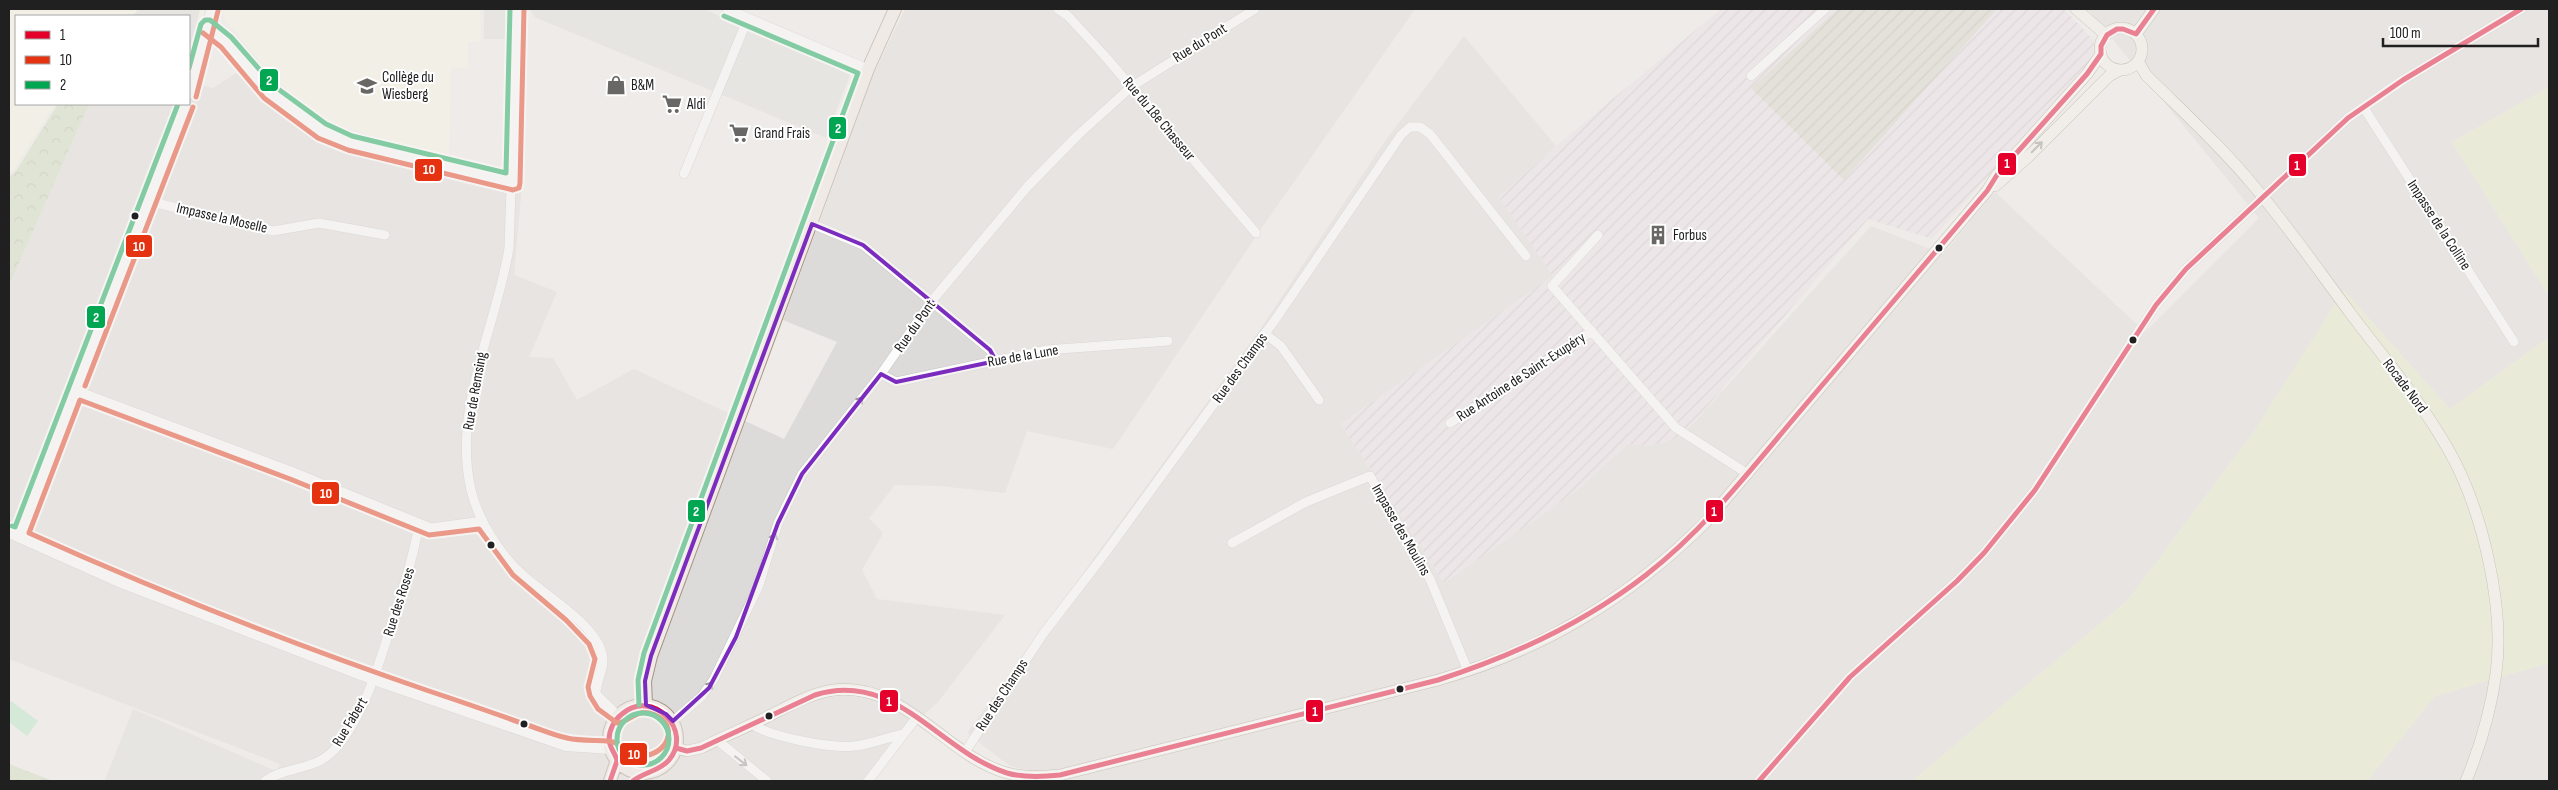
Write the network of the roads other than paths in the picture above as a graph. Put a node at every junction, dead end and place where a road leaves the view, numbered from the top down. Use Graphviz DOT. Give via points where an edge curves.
graph roads {
  1 [pos="211,9"];
  2 [pos="517,9"];
  3 [pos="727,9"];
  4 [pos="894,9"];
  5 [pos="1058,9"];
  6 [pos="1255,9"];
  7 [pos="1825,9"];
  8 [pos="2076,9"];
  9 [pos="2154,9"];
  10 [pos="2521,9"];
  11 [pos="748,18"];
  12 [pos="208,27"];
  13 [pos="2106,34"];
  14 [pos="2136,34"];
  15 [pos="2101,54"];
  16 [pos="2138,61"];
  17 [pos="868,69"];
  18 [pos="2120,70"];
  19 [pos="1751,76"];
  20 [pos="1131,87"];
  21 [pos="190,91"];
  22 [pos="186,105"];
  23 [pos="2364,108"];
  24 [pos="684,174"];
  25 [pos="513,183"];
  26 [pos="1988,191"];
  27 [pos="2264,198"];
  28 [pos="148,201"];
  29 [pos="812,224"];
  30 [pos="1256,233"];
  31 [pos="385,235"];
  32 [pos="1598,235"];
  33 [pos="1526,256"];
  34 [pos="931,302"];
  35 [pos="1592,331"];
  36 [pos="1264,334"];
  37 [pos="1168,341"];
  38 [pos="2514,342"];
  39 [pos="996,361"];
  40 [pos="880,374"];
  41 [pos="75,390"];
  42 [pos="1319,400"];
  43 [pos="1450,423"];
  44 [pos="1748,474"];
  45 [pos="483,521"];
  46 [pos="419,523"];
  47 [pos="9,533"];
  48 [pos="19,537"];
  49 [pos="1232,542"];
  50 [pos="1468,671"];
  51 [pos="374,680"];
  52 [pos="646,705"];
  53 [pos="618,716"];
  54 [pos="917,717"];
  55 [pos="673,722"];
  56 [pos="751,724"];
  57 [pos="904,734"];
  58 [pos="717,740"];
  59 [pos="676,748"];
  60 [pos="965,752"];
  61 [pos="614,755"];
  62 [pos="643,773"];
  63 [pos="1060,778"];
  64 [pos="265,781"];
  65 [pos="610,781"];
  66 [pos="633,781"];
  67 [pos="766,781"];
  68 [pos="868,781"];
  69 [pos="1759,781"];
  70 [pos="2467,781"];
  1 -- 12 [label="street"];
  2 -- 25 [label="street, Rue de Remsing"];
  3 -- 11 [label="street"];
  4 -- 17 [label="main road"];
  5 -- 20 [label="street, Rue du 18e Chasseur" via="1068,16"];
  6 -- 20 [label="street, Rue du Pont"];
  7 -- 19 [label="street"];
  8 -- 13 [label="main road"];
  9 -- 14 [label="main road"];
  10 -- 23 [label="street" via="2403,80"];
  11 -- 17 [label="street"];
  11 -- 24 [label="street"];
  12 -- 21 [label="street"];
  12 -- 25 [label="street" via="226,42 269,92 322,131 350,143"];
  13 -- 14 [label="main road" via="2124,28"];
  13 -- 15 [label="main road" via="2100,47"];
  14 -- 16 [label="main road" via="2142,44"];
  15 -- 18 [label="main road" via="2108,64"];
  15 -- 26 [label="main road" via="1997,175"];
  16 -- 18 [label="main road"];
  16 -- 27 [label="main road, Rocade Nord" via="2146,75"];
  17 -- 29 [label="main road"];
  26 -- 18 [label="main road, one-way" via="2109,76"];
  20 -- 30 [label="street, Rue du 18e Chasseur"];
  20 -- 34 [label="street, Rue du Pont" via="1078,134 1028,186"];
  22 -- 28 [label="street"];
  23 -- 27 [label="street" via="2348,118"];
  23 -- 38 [label="street, Impasse de la Colline"];
  25 -- 45 [label="street, Rue de Remsing" via="505,273 476,372 466,444 472,491"];
  26 -- 44 [label="main road"];
  27 -- 69 [label="street" via="2186,269 2156,305 2035,490 1984,553 1850,677"];
  27 -- 70 [label="main road, Rocade Nord" via="2438,431 2460,470 2478,517 2492,586 2497,631 2496,673 2485,724"];
  28 -- 31 [label="street, Impasse la Moselle" via="273,231 319,223"];
  28 -- 41 [label="street"];
  29 -- 34 [label="street" via="863,245"];
  29 -- 52 [label="main road" via="651,656 644,681"];
  32 -- 35 [label="street, Rue Antoine de Saint-Exupéry" via="1552,286"];
  33 -- 36 [label="street, Rue des Champs" via="1430,134 1420,127 1410,127 1401,135"];
  34 -- 39 [label="street" via="990,350"];
  34 -- 40 [label="street, Rue du Pont"];
  35 -- 43 [label="street, Rue Antoine de Saint-Exupéry"];
  35 -- 44 [label="street, Rue Antoine de Saint-Exupéry" via="1676,428"];
  36 -- 42 [label="street, Rue des Champs" via="1281,346"];
  36 -- 60 [label="street, Rue des Champs" via="1043,634"];
  37 -- 39 [label="street, Rue de la Lune" via="1046,350"];
  39 -- 40 [label="street, Rue de la Lune" via="896,382"];
  55 -- 40 [label="street, Rue du Pont, one-way" via="702,696 714,679 755,593 778,523 802,474"];
  41 -- 46 [label="street"];
  41 -- 48 [label="street"];
  44 -- 50 [label="main road" via="1688,540 1620,595 1535,645"];
  45 -- 46 [label="street" via="431,528"];
  45 -- 53 [label="street, Rue de Remsing" via="524,576 573,615 596,641 604,667 596,684 596,694"];
  46 -- 51 [label="street, Rue des Roses" via="414,552"];
  47 -- 48 [label="street"];
  48 -- 51 [label="street" via="119,582"];
  49 -- 50 [label="street, Impasse des Moulins" via="1306,502 1370,476 1430,579"];
  50 -- 63 [label="main road"];
  51 -- 61 [label="street" via="566,746"];
  51 -- 64 [label="street, Rue Fabert" via="342,740 330,754"];
  52 -- 53 [label="main road" via="625,710"];
  52 -- 55 [label="main road" via="666,714"];
  53 -- 61 [label="main road" via="611,728"];
  54 -- 56 [label="main road" via="884,698 859,691 834,690 808,697"];
  54 -- 57 [label="street"];
  54 -- 60 [label="main road"];
  55 -- 59 [label="main road"];
  56 -- 57 [label="street" via="762,731 804,741 848,746"];
  56 -- 58 [label="main road"];
  57 -- 68 [label="street"];
  58 -- 59 [label="main road" via="694,750"];
  58 -- 67 [label="street, one-way"];
  59 -- 62 [label="main road" via="662,768"];
  60 -- 63 [label="main road" via="1007,773"];
  61 -- 62 [label="main road" via="630,770"];
  61 -- 65 [label="main road"];
  62 -- 66 [label="main road"];
}
